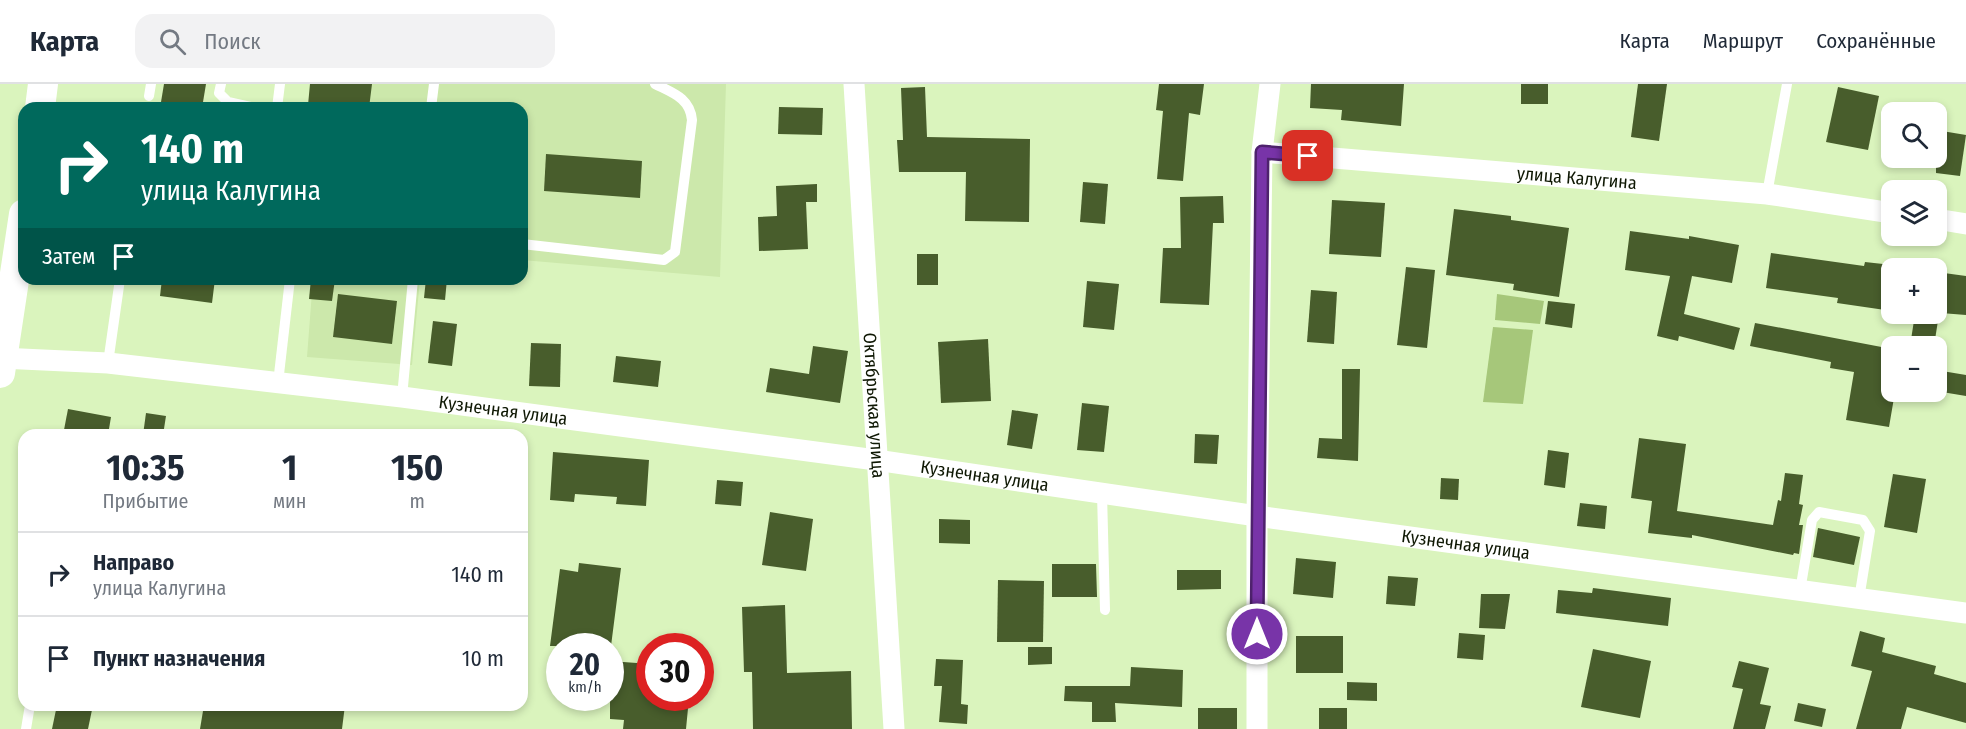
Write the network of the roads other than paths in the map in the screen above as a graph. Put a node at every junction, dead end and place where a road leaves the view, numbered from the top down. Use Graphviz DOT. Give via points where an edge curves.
graph roads {
  1 [pos="43,84"];
  2 [pos="151,84"];
  3 [pos="221,84"];
  4 [pos="280,84"];
  5 [pos="434,84"];
  6 [pos="655,84"];
  7 [pos="854,84"];
  8 [pos="1270,84"];
  9 [pos="1787,84"];
  10 [pos="149,96"];
  11 [pos="41,102"];
  12 [pos="228,102"];
  13 [pos="278,102"];
  14 [pos="432,102"];
  15 [pos="1262,152"];
  16 [pos="1767,194"];
  17 [pos="1881,211"];
  18 [pos="1947,221"];
  19 [pos="1966,224"];
  20 [pos="528,245"];
  21 [pos="18,253"];
  22 [pos="119,285"];
  23 [pos="289,285"];
  24 [pos="412,285"];
  25 [pos="1,363"];
  26 [pos="108,363"];
  27 [pos="278,383"];
  28 [pos="402,397"];
  29 [pos="876,460"];
  30 [pos="1102,493"];
  31 [pos="1257,516"];
  32 [pos="1800,591"];
  33 [pos="1859,599"];
  34 [pos="1105,610"];
  35 [pos="1966,613"];
  36 [pos="29,711"];
  37 [pos="26,729"];
  38 [pos="894,729"];
  39 [pos="1257,729"];
  1 -- 11 [label="main road"];
  2 -- 10 [label="lane"];
  3 -- 12 [label="lane" via="219,93"];
  4 -- 13 [label="lane"];
  5 -- 14 [label="lane"];
  6 -- 20 [label="lane" via="685,100 691,109 675,252 664,260"];
  7 -- 29 [label="street, Октябрьская улица"];
  8 -- 15 [label="street"];
  9 -- 16 [label="lane"];
  15 -- 16 [label="street, улица Калугина"];
  15 -- 31 [label="street"];
  16 -- 17 [label="street, улица Калугина"];
  18 -- 19 [label="street"];
  21 -- 25 [label="main road"];
  22 -- 26 [label="lane"];
  23 -- 27 [label="lane"];
  24 -- 28 [label="lane"];
  25 -- 26 [label="street, Кузнечная улица"];
  26 -- 27 [label="street, Кузнечная улица"];
  27 -- 28 [label="street, Кузнечная улица"];
  28 -- 29 [label="street, Кузнечная улица"];
  29 -- 30 [label="street, Кузнечная улица"];
  29 -- 38 [label="street, Октябрьская улица"];
  30 -- 31 [label="street, Кузнечная улица"];
  30 -- 34 [label="lane"];
  31 -- 32 [label="street, Кузнечная улица"];
  31 -- 39 [label="street"];
  32 -- 33 [label="street, Кузнечная улица"];
  32 -- 33 [label="lane" via="1812,520 1819,512 1863,520 1870,531"];
  33 -- 35 [label="street, Кузнечная улица"];
  36 -- 37 [label="lane"];
}
